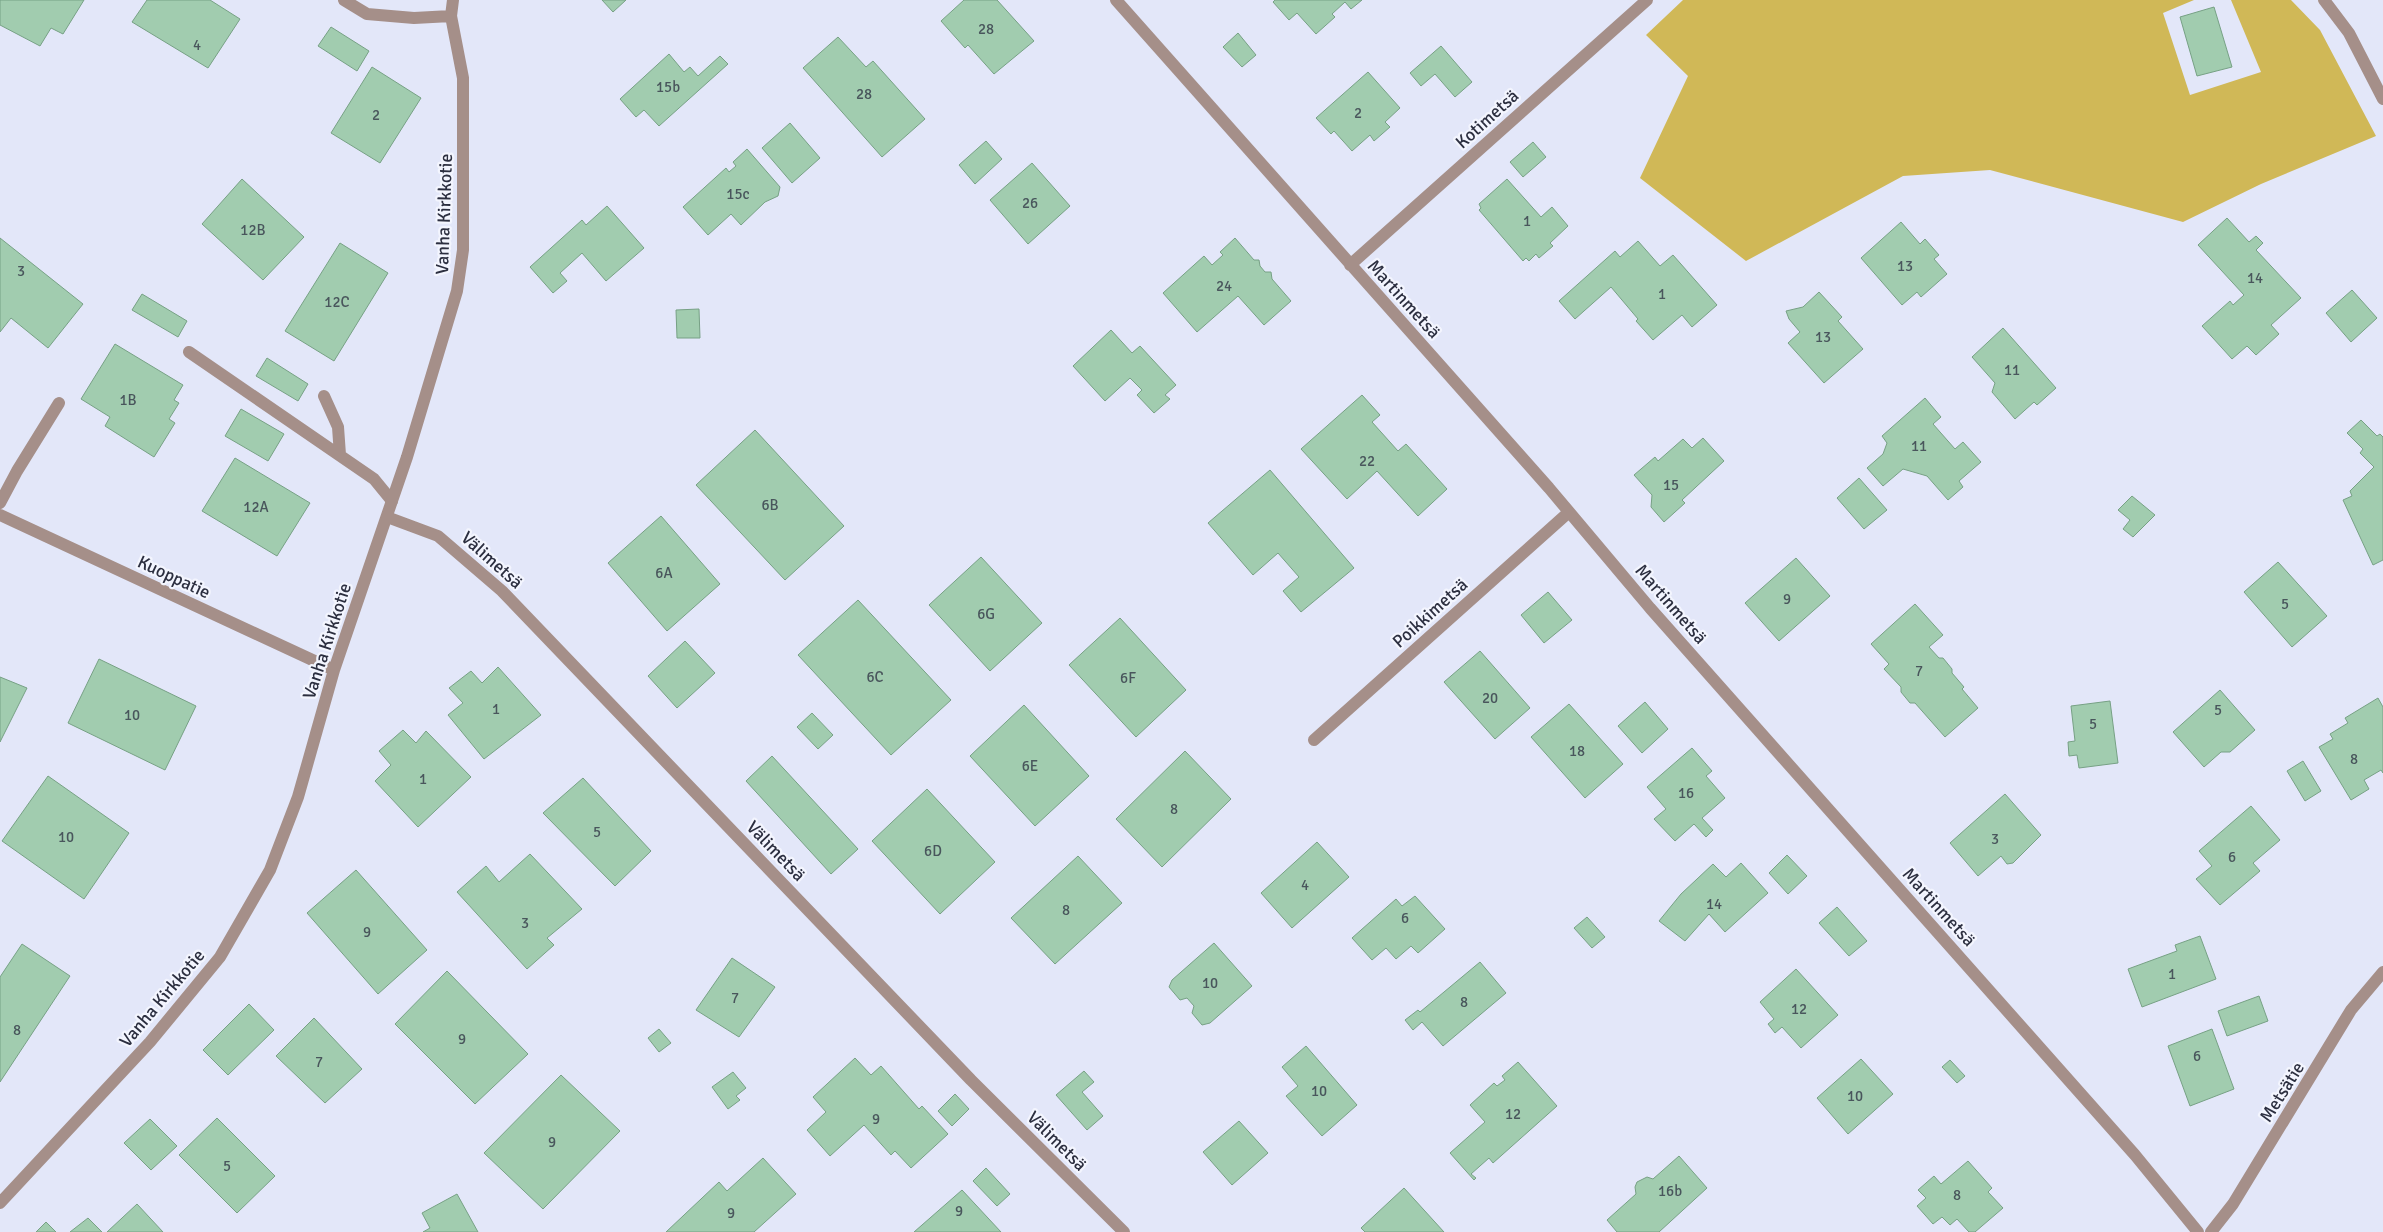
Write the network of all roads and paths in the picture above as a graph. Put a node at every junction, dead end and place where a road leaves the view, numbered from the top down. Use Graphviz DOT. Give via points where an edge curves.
graph roads {
  1 [pos="344,0"];
  2 [pos="453,0"];
  3 [pos="1116,0"];
  4 [pos="1647,0"];
  5 [pos="2324,0"];
  6 [pos="451,16"];
  7 [pos="2383,99"];
  8 [pos="1350,265"];
  9 [pos="189,352"];
  10 [pos="324,396"];
  11 [pos="59,403"];
  12 [pos="340,456"];
  13 [pos="392,501"];
  14 [pos="0,503"];
  15 [pos="1569,512"];
  16 [pos="0,515"];
  17 [pos="386,517"];
  18 [pos="334,670"];
  19 [pos="1314,740"];
  20 [pos="2383,972"];
  21 [pos="0,1203"];
  22 [pos="1124,1232"];
  23 [pos="2198,1232"];
  24 [pos="2211,1232"];
  1 -- 6 [label="street" via="367,14 414,18"];
  2 -- 6 [label="street, Vanha Kirkkotie"];
  3 -- 8 [label="street, Martinmetsä"];
  4 -- 8 [label="street, Kotimetsä"];
  5 -- 7 [label="street" via="2348,33"];
  6 -- 13 [label="street, Vanha Kirkkotie" via="463,78 463,250 457,291"];
  8 -- 15 [label="street, Martinmetsä"];
  9 -- 12 [label="street"];
  10 -- 12 [label="street" via="338,427"];
  11 -- 14 [label="street"];
  12 -- 13 [label="street" via="374,479"];
  13 -- 17 [label="street, Vanha Kirkkotie"];
  15 -- 19 [label="street, Poikkimetsä"];
  15 -- 23 [label="street, Martinmetsä" via="1650,608 2135,1155"];
  16 -- 18 [label="street, Kuoppatie"];
  17 -- 18 [label="street, Vanha Kirkkotie"];
  17 -- 22 [label="street, Välimetsä" via="438,536 502,591 971,1080"];
  18 -- 21 [label="street, Vanha Kirkkotie" via="302,786 270,870 220,956 150,1042"];
  20 -- 24 [label="street, Metsätie" via="2351,1010 2233,1204"];
}
